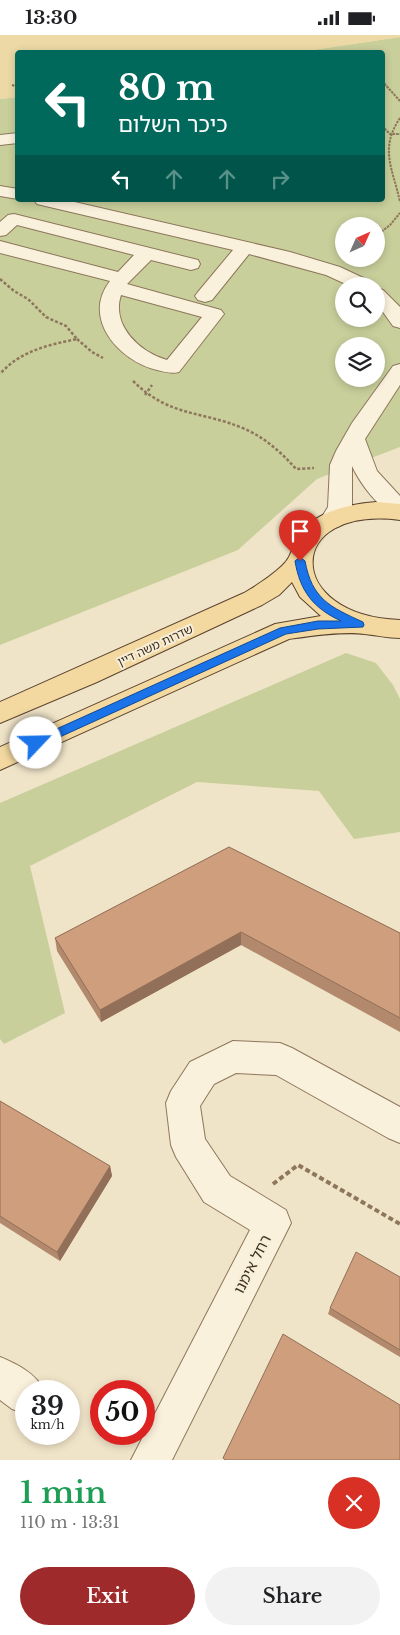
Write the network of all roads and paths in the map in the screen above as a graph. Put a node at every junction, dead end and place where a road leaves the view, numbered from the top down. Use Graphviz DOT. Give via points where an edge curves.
graph roads {
  1 [pos="385,84"];
  2 [pos="12,85"];
  3 [pos="15,86"];
  4 [pos="400,101"];
  5 [pos="400,118"];
  6 [pos="385,129"];
  7 [pos="390,134"];
  8 [pos="400,134"];
  9 [pos="15,138"];
  10 [pos="0,140"];
  11 [pos="0,191"];
  12 [pos="15,194"];
  13 [pos="52,202"];
  14 [pos="400,202"];
  15 [pos="400,213"];
  16 [pos="125,219"];
  17 [pos="385,229"];
  18 [pos="0,231"];
  19 [pos="103,241"];
  20 [pos="0,247"];
  21 [pos="245,247"];
  22 [pos="147,253"];
  23 [pos="191,264"];
  24 [pos="348,277"];
  25 [pos="0,279"];
  26 [pos="119,283"];
  27 [pos="205,297"];
  28 [pos="385,302"];
  29 [pos="400,322"];
  30 [pos="77,339"];
  31 [pos="106,360"];
  32 [pos="400,370"];
  33 [pos="0,374"];
  34 [pos="130,377"];
  35 [pos="354,439"];
  36 [pos="341,465"];
  37 [pos="400,510"];
  38 [pos="332,519"];
  39 [pos="300,561"];
  40 [pos="359,625"];
  41 [pos="396,632"];
  42 [pos="0,713"];
  43 [pos="0,759"];
  44 [pos="400,1126"];
  45 [pos="244,1206"];
  46 [pos="400,1224"];
  47 [pos="0,1376"];
  48 [pos="15,1387"];
  49 [pos="151,1460"];
  1 -- 4 [label="path"];
  2 -- 3 [label="path"];
  5 -- 7 [label="path"];
  6 -- 7 [label="path"];
  7 -- 8 [label="path"];
  7 -- 14 [label="path" via="389,160"];
  9 -- 10 [label="street"];
  11 -- 12 [label="street"];
  13 -- 16 [label="street"];
  15 -- 17 [label="path"];
  16 -- 19 [label="street"];
  16 -- 21 [label="street"];
  18 -- 19 [label="street" via="14,219"];
  19 -- 22 [label="street"];
  20 -- 26 [label="street"];
  21 -- 24 [label="street" via="314,264"];
  21 -- 27 [label="street"];
  22 -- 23 [label="street"];
  22 -- 26 [label="street"];
  25 -- 30 [label="path" via="46,317 66,326"];
  26 -- 26 [label="street" via="151,297 214,313 172,368 152,362 131,350 114,325 108,306 110,296"];
  28 -- 29 [label="street"];
  30 -- 31 [label="path"];
  30 -- 33 [label="path" via="15,359"];
  32 -- 35 [label="street"];
  34 -- 36 [label="path" via="145,395 165,407 233,424 250,432 279,449 296,469"];
  35 -- 36 [label="street"];
  35 -- 37 [label="street" via="361,464 374,485"];
  36 -- 38 [label="street" via="340,507"];
  37 -- 38 [label="main road" via="352,512"];
  38 -- 39 [label="main road" via="315,531 305,545"];
  39 -- 40 [label="main road" via="303,580 315,598 334,613"];
  39 -- 42 [label="main road, שדרות משה דיין" via="270,589 253,599"];
  40 -- 41 [label="main road"];
  40 -- 43 [label="main road" via="318,625 284,631"];
  44 -- 45 [label="street, רחל אימנו" via="280,1059 233,1057 202,1073 184,1103 188,1145 217,1189"];
  45 -- 46 [label="path" via="298,1165"];
  45 -- 49 [label="street, רחל אימנו" via="273,1223"];
  47 -- 48 [label="street"];
}
